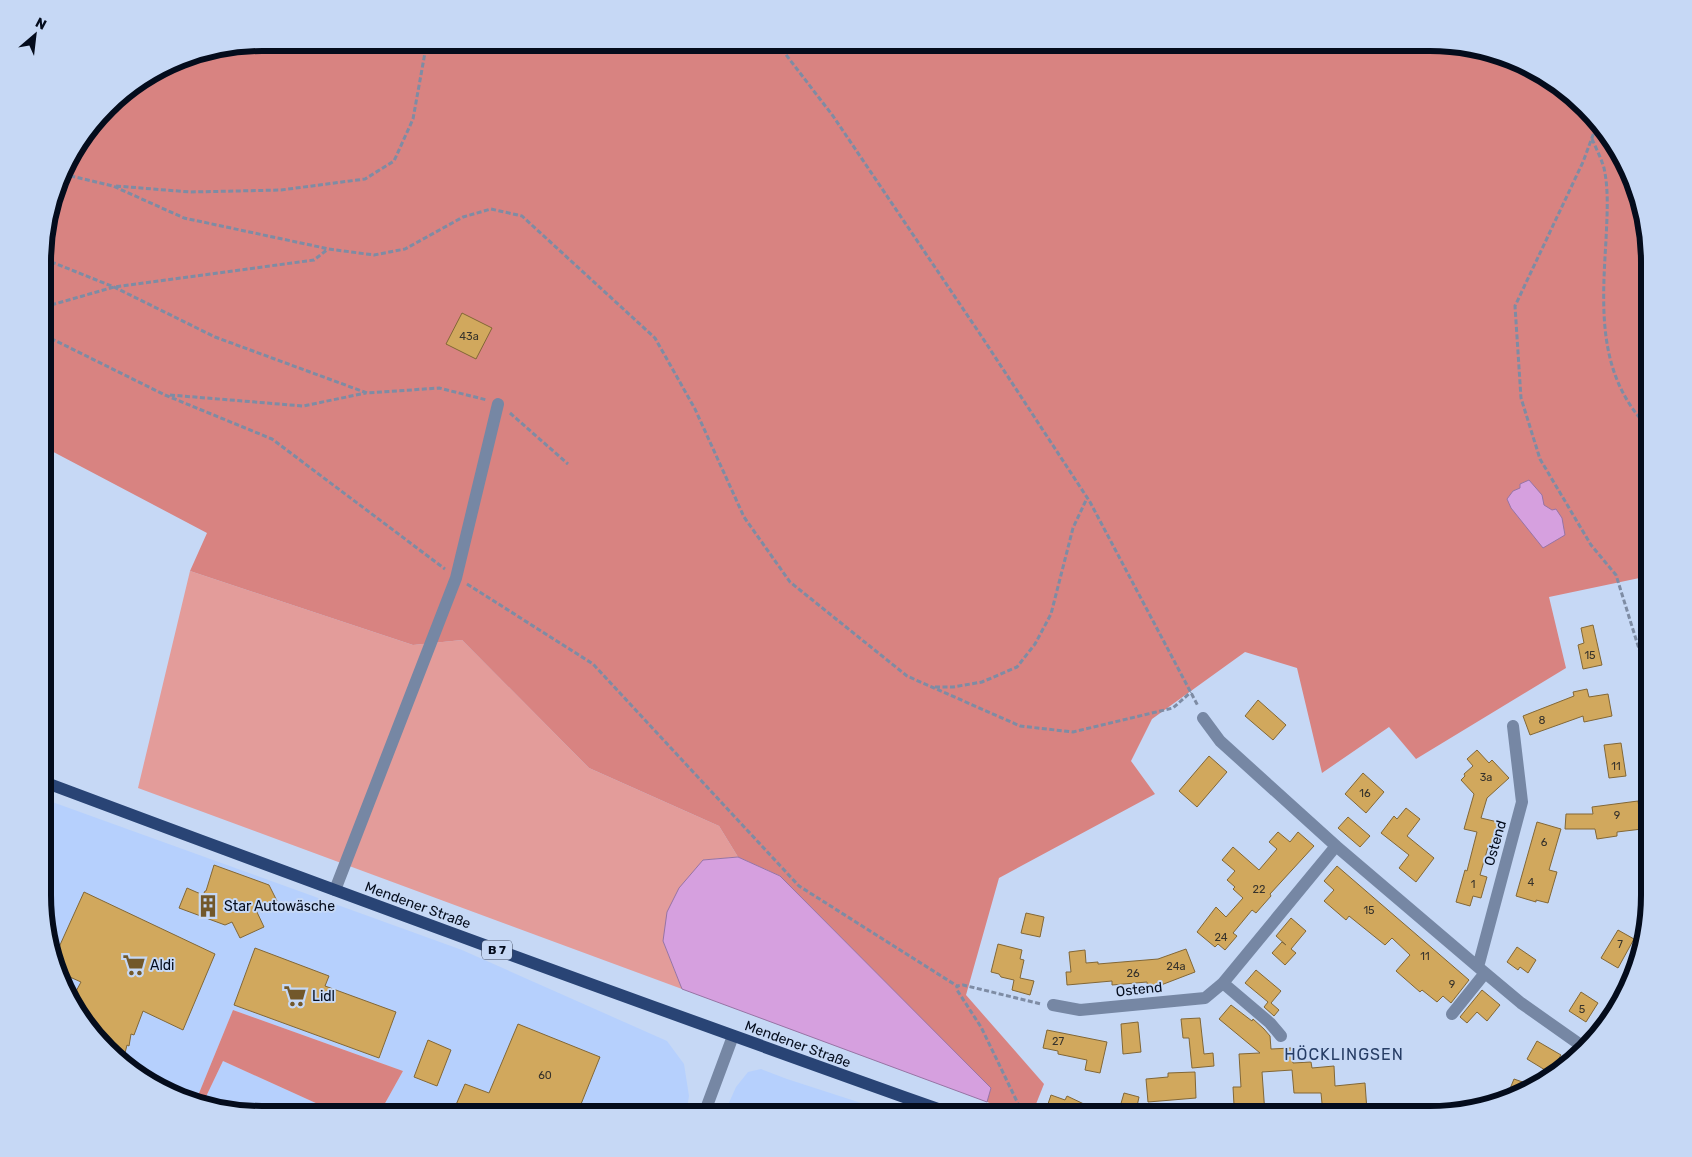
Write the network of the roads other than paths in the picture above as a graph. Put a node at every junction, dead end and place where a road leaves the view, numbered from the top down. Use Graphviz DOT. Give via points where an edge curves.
graph roads {
  1 [pos="498,404"];
  2 [pos="1203,718"];
  3 [pos="1513,726"];
  4 [pos="51,785"];
  5 [pos="1336,846"];
  6 [pos="335,890"];
  7 [pos="1481,970"];
  8 [pos="1223,983"];
  9 [pos="1052,1005"];
  10 [pos="1452,1014"];
  11 [pos="733,1036"];
  12 [pos="1281,1036"];
  13 [pos="1579,1044"];
  14 [pos="707,1106"];
  15 [pos="930,1106"];
  1 -- 6 [label="street" via="456,578"];
  2 -- 5 [label="street" via="1220,741"];
  3 -- 7 [label="street, Ostend" via="1522,802 1494,900"];
  4 -- 6 [label="main road, Mendener Straße / B 7"];
  5 -- 7 [label="street"];
  5 -- 8 [label="street, Ostend"];
  6 -- 11 [label="main road, Mendener Straße / B 7"];
  7 -- 10 [label="street"];
  7 -- 13 [label="street"];
  8 -- 9 [label="street, Ostend" via="1205,998 1080,1010"];
  8 -- 12 [label="street"];
  11 -- 14 [label="street"];
  11 -- 15 [label="main road, Mendener Straße / B 7"];
}
